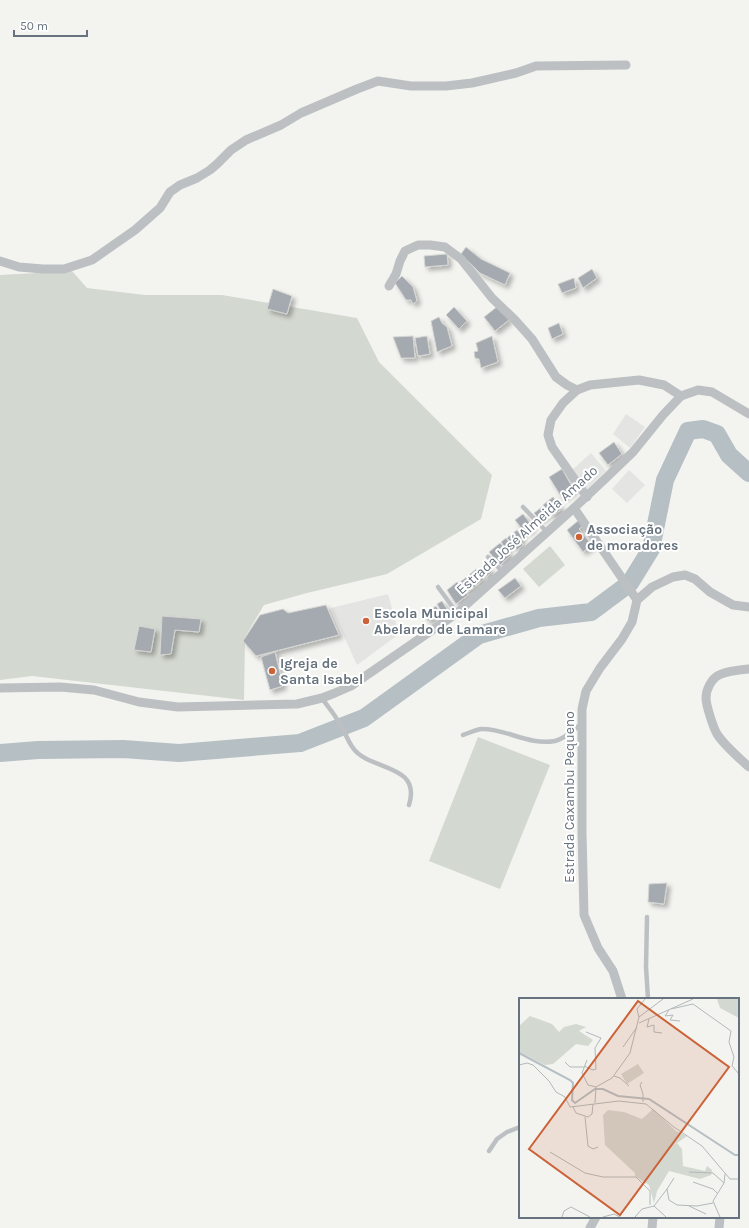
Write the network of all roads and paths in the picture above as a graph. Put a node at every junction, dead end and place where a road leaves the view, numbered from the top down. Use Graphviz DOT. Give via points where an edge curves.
graph roads {
  1 [pos="626,65"];
  2 [pos="0,261"];
  3 [pos="389,286"];
  4 [pos="577,390"];
  5 [pos="680,396"];
  6 [pos="749,414"];
  7 [pos="587,496"];
  8 [pos="523,507"];
  9 [pos="574,508"];
  10 [pos="547,532"];
  11 [pos="488,557"];
  12 [pos="502,572"];
  13 [pos="438,587"];
  14 [pos="635,597"];
  15 [pos="749,607"];
  16 [pos="457,613"];
  17 [pos="749,669"];
  18 [pos="0,688"];
  19 [pos="322,698"];
  20 [pos="583,723"];
  21 [pos="463,735"];
  22 [pos="749,767"];
  23 [pos="409,805"];
  24 [pos="647,917"];
  25 [pos="622,998"];
  26 [pos="648,998"];
  27 [pos="519,1127"];
  28 [pos="489,1152"];
  29 [pos="595,1218"];
  30 [pos="653,1218"];
  31 [pos="720,1218"];
  32 [pos="590,1228"];
  33 [pos="652,1228"];
  34 [pos="719,1228"];
  1 -- 2 [label="street" via="536,66 472,83 446,86 411,86 378,81 301,113 246,140 210,170 170,192 160,208 140,226 92,260 64,269 19,267"];
  3 -- 4 [label="street" via="405,251 418,245 445,247 461,259 492,298 532,338 556,377"];
  4 -- 5 [label="street" via="590,385 639,380 664,385"];
  4 -- 7 [label="street" via="563,403 551,420 548,435 552,447"];
  5 -- 6 [label="street" via="698,390 712,392"];
  5 -- 7 [label="street, Estrada José Almeida Amado" via="633,452"];
  7 -- 9 [label="street, Estrada José Almeida Amado"];
  8 -- 10 [label="lane"];
  9 -- 10 [label="street, Estrada José Almeida Amado"];
  9 -- 14 [label="street"];
  10 -- 12 [label="street, Estrada José Almeida Amado"];
  11 -- 12 [label="lane"];
  12 -- 16 [label="street, Estrada José Almeida Amado"];
  13 -- 16 [label="lane"];
  14 -- 15 [label="street" via="673,577 685,575 733,605"];
  14 -- 20 [label="street, Estrada Caxambu Pequeno" via="632,622 586,691 582,709"];
  16 -- 19 [label="street, Estrada José Almeida Amado" via="351,686"];
  17 -- 22 [label="street" via="718,676 709,684 706,699 717,734"];
  18 -- 19 [label="street, Estrada José Almeida Amado" via="60,687 94,690 140,702 178,706 297,704"];
  19 -- 23 [label="lane" via="359,754 400,773 407,781 411,796"];
  20 -- 21 [label="lane" via="556,741 524,739 479,729"];
  20 -- 25 [label="street, Estrada Caxambu Pequeno" via="584,915 598,948 614,971"];
  24 -- 26 [label="lane"];
  27 -- 28 [label="lane" via="497,1139"];
  29 -- 32 [label="street"];
  30 -- 33 [label="street"];
  31 -- 34 [label="street"];
}
